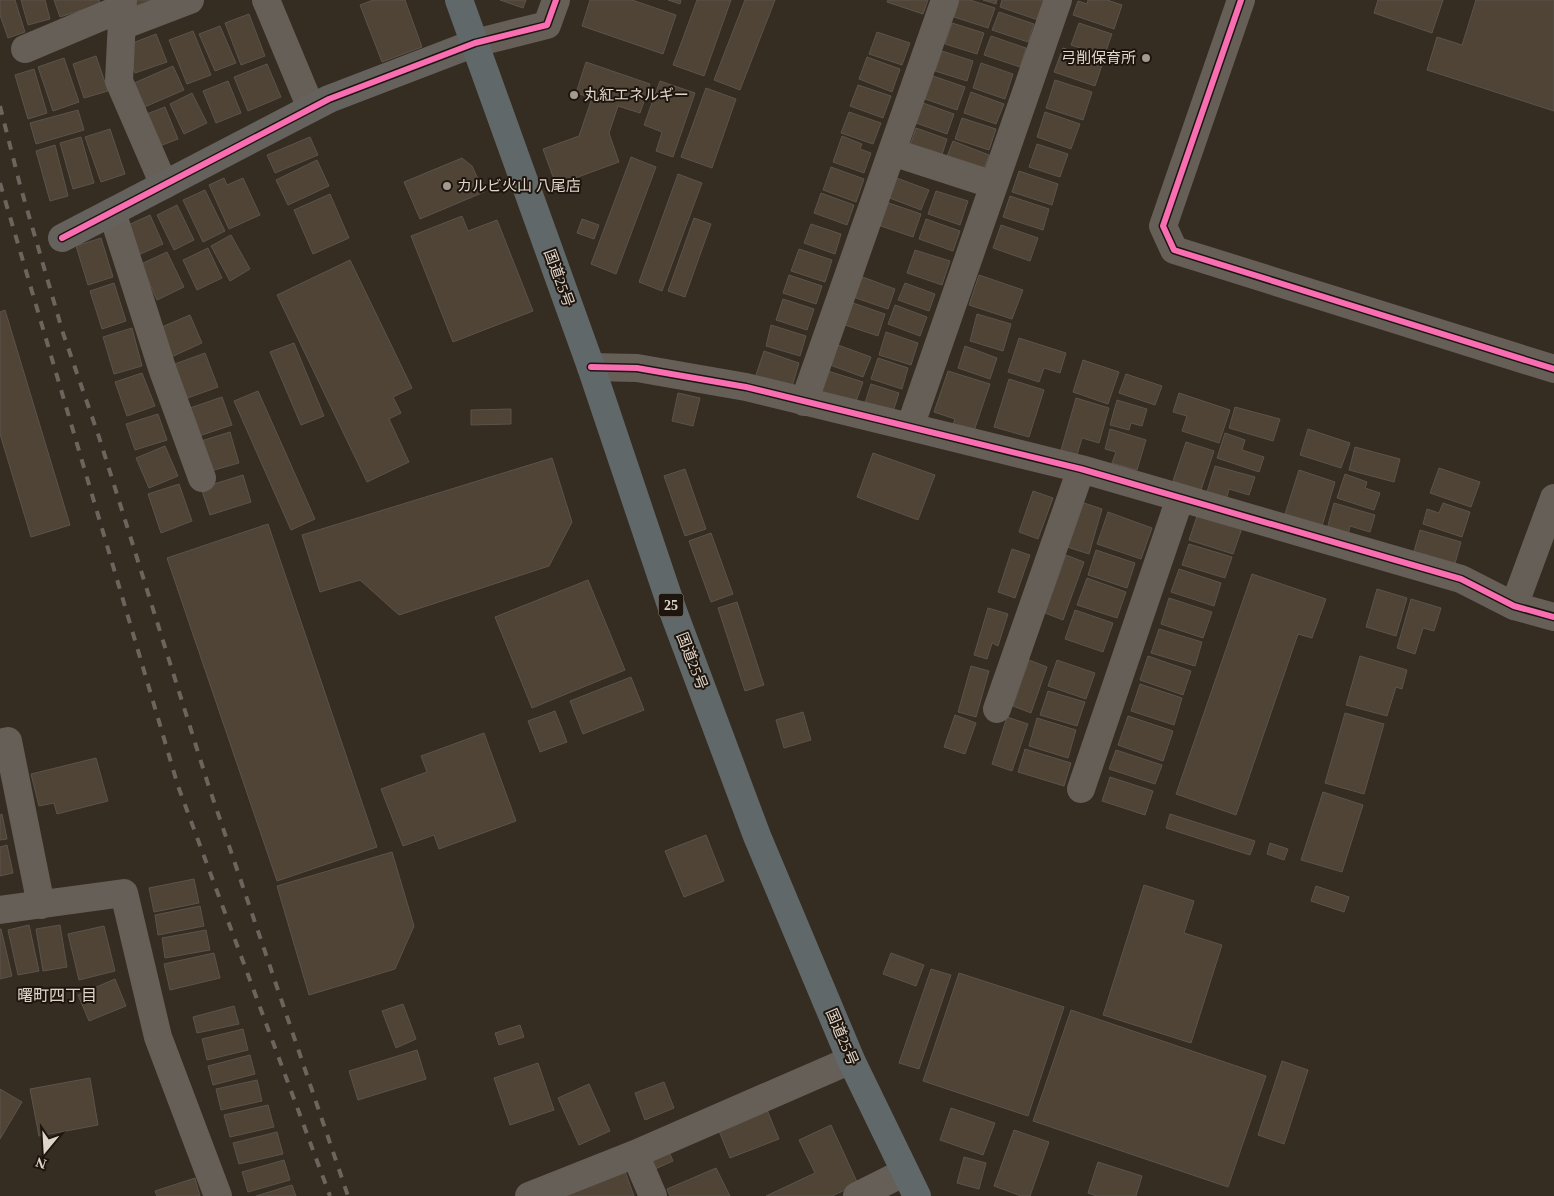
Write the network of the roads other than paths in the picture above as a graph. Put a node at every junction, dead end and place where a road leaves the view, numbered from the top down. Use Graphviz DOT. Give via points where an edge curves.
graph roads {
  1 [pos="190,0"];
  2 [pos="266,0"];
  3 [pos="459,0"];
  4 [pos="556,0"];
  5 [pos="945,0"];
  6 [pos="1058,0"];
  7 [pos="1241,0"];
  8 [pos="122,11"];
  9 [pos="475,43"];
  10 [pos="25,49"];
  11 [pos="311,108"];
  12 [pos="892,152"];
  13 [pos="164,185"];
  14 [pos="994,185"];
  15 [pos="112,212"];
  16 [pos="62,238"];
  17 [pos="591,367"];
  18 [pos="1554,370"];
  19 [pos="804,402"];
  20 [pos="910,427"];
  21 [pos="1081,469"];
  22 [pos="202,478"];
  23 [pos="1180,498"];
  24 [pos="1554,498"];
  25 [pos="1514,606"];
  26 [pos="1554,618"];
  27 [pos="997,709"];
  28 [pos="0,743"];
  29 [pos="1081,789"];
  30 [pos="41,905"];
  31 [pos="0,910"];
  32 [pos="851,1060"];
  33 [pos="635,1154"];
  34 [pos="905,1172"];
  35 [pos="218,1196"];
  36 [pos="529,1196"];
  37 [pos="653,1196"];
  38 [pos="857,1196"];
  39 [pos="917,1196"];
  1 -- 8 [label="street"];
  2 -- 11 [label="street"];
  3 -- 9 [label="highway, 国道25号 / 25"];
  4 -- 9 [label="street" via="547,25"];
  5 -- 12 [label="street"];
  6 -- 14 [label="street"];
  7 -- 18 [label="street" via="1163,226 1174,250"];
  8 -- 10 [label="street"];
  8 -- 13 [label="street" via="119,81"];
  9 -- 11 [label="street"];
  9 -- 17 [label="highway, 国道25号 / 25"];
  11 -- 13 [label="street"];
  12 -- 14 [label="street"];
  12 -- 19 [label="street"];
  13 -- 15 [label="street"];
  14 -- 20 [label="street"];
  15 -- 16 [label="street"];
  15 -- 22 [label="street" via="162,368"];
  17 -- 19 [label="street" via="637,368 746,387"];
  17 -- 32 [label="highway, 国道25号 / 25" via="673,611 757,836"];
  19 -- 20 [label="street"];
  20 -- 21 [label="street"];
  21 -- 23 [label="street"];
  21 -- 27 [label="street"];
  23 -- 25 [label="street" via="1461,579"];
  23 -- 29 [label="street"];
  24 -- 25 [label="street"];
  25 -- 26 [label="street"];
  28 -- 30 [label="street" via="8,741"];
  30 -- 31 [label="street"];
  30 -- 35 [label="street" via="124,893 158,1037"];
  32 -- 33 [label="street"];
  32 -- 34 [label="highway, 国道25号 / 25"];
  33 -- 36 [label="street"];
  33 -- 37 [label="street"];
  34 -- 38 [label="street"];
  34 -- 39 [label="highway, 国道25号 / 25"];
}
